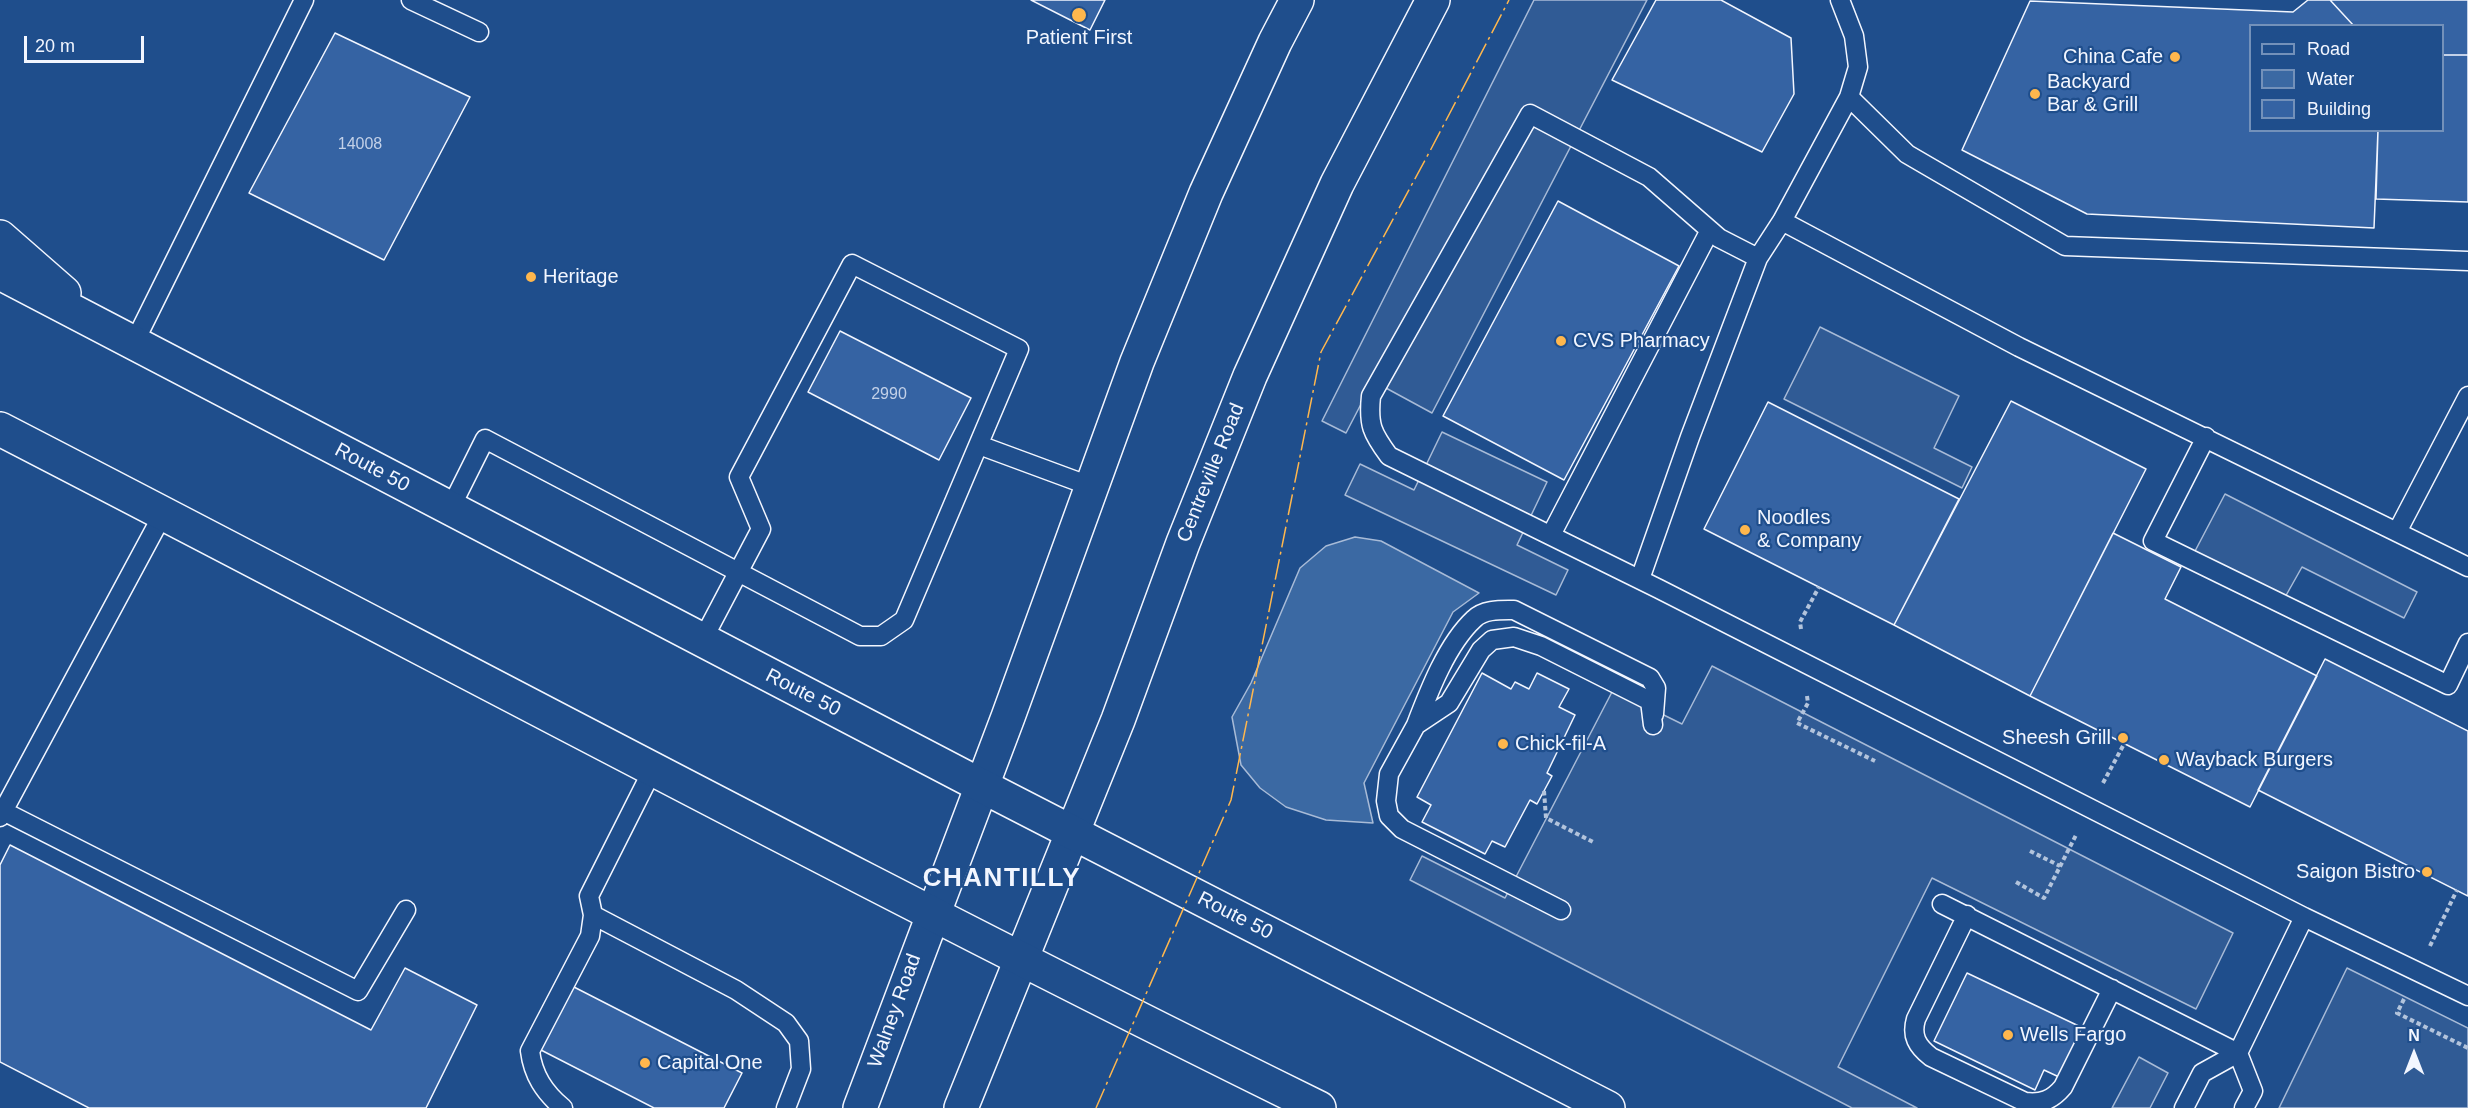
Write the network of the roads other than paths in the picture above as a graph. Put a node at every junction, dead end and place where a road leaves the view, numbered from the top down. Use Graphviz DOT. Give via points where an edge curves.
graph roads {
  1 [pos="304,0"];
  2 [pos="411,0"];
  3 [pos="1297,0"];
  4 [pos="1433,0"];
  5 [pos="1840,0"];
  6 [pos="479,32"];
  7 [pos="1849,97"];
  8 [pos="1782,221"];
  9 [pos="1710,231"];
  10 [pos="0,237"];
  11 [pos="1758,258"];
  12 [pos="2468,261"];
  13 [pos="0,273"];
  14 [pos="120,337"];
  15 [pos="2468,396"];
  16 [pos="0,429"];
  17 [pos="2206,437"];
  18 [pos="979,445"];
  19 [pos="1090,486"];
  20 [pos="450,509"];
  21 [pos="163,514"];
  22 [pos="2397,532"];
  23 [pos="1551,535"];
  24 [pos="2468,567"];
  25 [pos="740,573"];
  26 [pos="1640,579"];
  27 [pos="702,641"];
  28 [pos="2468,643"];
  29 [pos="1416,725"];
  30 [pos="653,769"];
  31 [pos="982,786"];
  32 [pos="2,814"];
  33 [pos="1073,832"];
  34 [pos="1942,904"];
  35 [pos="1562,909"];
  36 [pos="406,910"];
  37 [pos="593,915"];
  38 [pos="931,915"];
  39 [pos="1967,915"];
  40 [pos="2304,917"];
  41 [pos="1020,959"];
  42 [pos="2112,989"];
  43 [pos="2468,996"];
  44 [pos="2238,1053"];
  45 [pos="563,1108"];
  46 [pos="786,1108"];
  47 [pos="860,1108"];
  48 [pos="961,1108"];
  49 [pos="1319,1108"];
  50 [pos="1608,1108"];
  51 [pos="2184,1108"];
  52 [pos="2244,1108"];
  1 -- 14 [label="lane"];
  2 -- 6 [label="lane"];
  3 -- 19 [label="main road" via="1206,193"];
  4 -- 33 [label="main road, Centreville Road" via="1337,184 1250,376"];
  5 -- 7 [label="lane" via="1854,36 1858,67"];
  7 -- 8 [label="lane"];
  7 -- 12 [label="lane" via="1907,154 2065,246"];
  8 -- 11 [label="lane"];
  8 -- 17 [label="lane" via="2019,346"];
  9 -- 11 [label="lane"];
  9 -- 23 [label="lane"];
  9 -- 23 [label="lane" via="1649,177 1530,114 1371,396 1369,420 1389,456"];
  10 -- 14 [label="main road"];
  11 -- 26 [label="lane"];
  13 -- 14 [label="main road, Route 50"];
  14 -- 20 [label="main road, Route 50"];
  15 -- 22 [label="lane"];
  16 -- 21 [label="main road"];
  17 -- 22 [label="lane"];
  17 -- 28 [label="lane" via="2153,541 2448,685"];
  18 -- 19 [label="lane"];
  18 -- 25 [label="lane" via="904,620 880,636 860,636"];
  18 -- 25 [label="lane" via="1019,349 852,264 739,477 761,529"];
  19 -- 31 [label="main road"];
  20 -- 25 [label="lane" via="485,439"];
  20 -- 27 [label="main road, Route 50"];
  21 -- 30 [label="main road"];
  21 -- 32 [label="lane"];
  22 -- 24 [label="lane"];
  23 -- 26 [label="lane"];
  25 -- 27 [label="lane"];
  26 -- 40 [label="lane"];
  27 -- 31 [label="main road, Route 50"];
  29 -- 29 [label="lane" via="1449,703 1481,650 1492,640 1514,637 1541,646 1629,689 1650,701 1653,725 1656,688 1650,678 1514,610 1494,610 1475,618 1453,647 1429,690"];
  29 -- 35 [label="lane" via="1389,774 1389,816 1402,829"];
  30 -- 37 [label="lane" via="589,896"];
  30 -- 38 [label="main road"];
  31 -- 33 [label="main road, Route 50"];
  31 -- 38 [label="main road"];
  32 -- 36 [label="lane" via="358,991"];
  33 -- 41 [label="main road, Centreville Road"];
  33 -- 50 [label="main road, Route 50"];
  34 -- 39 [label="lane"];
  37 -- 45 [label="lane" via="590,936 530,1051 538,1080"];
  37 -- 46 [label="lane" via="736,990 786,1023 799,1041 801,1069"];
  38 -- 41 [label="main road"];
  38 -- 47 [label="main road, Walney Road"];
  39 -- 42 [label="lane"];
  39 -- 42 [label="lane" via="1913,1029 1916,1041 1931,1057 2025,1102 2038,1104 2054,1098"];
  40 -- 43 [label="lane"];
  40 -- 44 [label="lane"];
  41 -- 48 [label="main road"];
  41 -- 49 [label="main road"];
  42 -- 44 [label="lane"];
  44 -- 51 [label="lane" via="2202,1073"];
  44 -- 52 [label="lane" via="2253,1090"];
}
